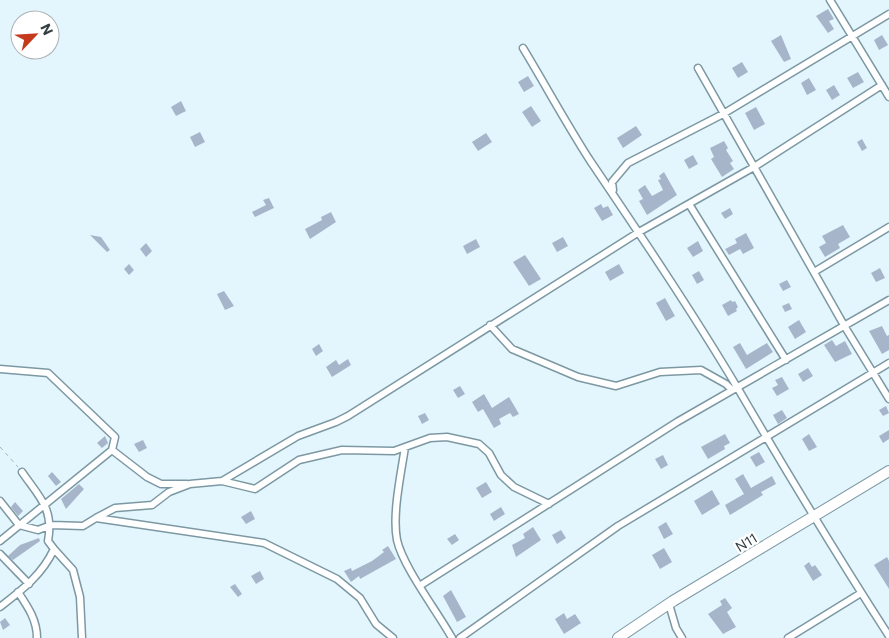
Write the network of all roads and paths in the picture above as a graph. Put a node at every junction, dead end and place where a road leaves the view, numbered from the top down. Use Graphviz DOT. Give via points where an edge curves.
graph roads {
  1 [pos="830,0"];
  2 [pos="889,14"];
  3 [pos="852,37"];
  4 [pos="523,48"];
  5 [pos="698,68"];
  6 [pos="882,85"];
  7 [pos="889,97"];
  8 [pos="723,114"];
  9 [pos="754,167"];
  10 [pos="613,191"];
  11 [pos="689,204"];
  12 [pos="889,227"];
  13 [pos="639,232"];
  14 [pos="814,272"];
  15 [pos="889,300"];
  16 [pos="490,325"];
  17 [pos="845,327"];
  18 [pos="786,360"];
  19 [pos="889,363"];
  20 [pos="0,369"];
  21 [pos="873,372"];
  22 [pos="734,389"];
  23 [pos="889,399"];
  24 [pos="765,438"];
  25 [pos="405,447"];
  26 [pos="0,448"];
  27 [pos="112,450"];
  28 [pos="889,471"];
  29 [pos="22,472"];
  30 [pos="222,481"];
  31 [pos="190,484"];
  32 [pos="0,501"];
  33 [pos="44,504"];
  34 [pos="549,504"];
  35 [pos="96,518"];
  36 [pos="813,518"];
  37 [pos="19,525"];
  38 [pos="51,525"];
  39 [pos="0,541"];
  40 [pos="54,549"];
  41 [pos="0,554"];
  42 [pos="30,584"];
  43 [pos="421,585"];
  44 [pos="18,592"];
  45 [pos="861,593"];
  46 [pos="669,604"];
  47 [pos="0,607"];
  48 [pos="889,636"];
  49 [pos="37,638"];
  50 [pos="82,638"];
  51 [pos="393,638"];
  52 [pos="452,638"];
  53 [pos="460,638"];
  54 [pos="618,638"];
  55 [pos="682,638"];
  56 [pos="788,638"];
  1 -- 3 [label="street"];
  2 -- 3 [label="street"];
  3 -- 6 [label="street"];
  3 -- 8 [label="street"];
  4 -- 10 [label="street" via="591,161"];
  5 -- 8 [label="street"];
  6 -- 7 [label="street"];
  6 -- 9 [label="street"];
  8 -- 9 [label="street"];
  8 -- 10 [label="street" via="628,163 612,182"];
  9 -- 11 [label="street"];
  9 -- 14 [label="street"];
  10 -- 13 [label="street"];
  11 -- 13 [label="street"];
  11 -- 18 [label="street"];
  12 -- 14 [label="street"];
  13 -- 16 [label="street"];
  13 -- 22 [label="street"];
  14 -- 17 [label="street"];
  15 -- 17 [label="street"];
  16 -- 22 [label="street" via="512,349 578,377 616,386 660,372 701,370"];
  16 -- 30 [label="street" via="336,422 298,436"];
  17 -- 18 [label="street"];
  17 -- 21 [label="street"];
  18 -- 22 [label="street"];
  19 -- 21 [label="street"];
  20 -- 27 [label="street" via="48,374 115,437"];
  21 -- 23 [label="street"];
  21 -- 24 [label="street"];
  22 -- 24 [label="street"];
  22 -- 34 [label="street"];
  24 -- 36 [label="street"];
  24 -- 53 [label="street" via="618,526"];
  25 -- 30 [label="street" via="385,452 342,450 299,460 255,489"];
  25 -- 34 [label="street" via="430,438 447,437 479,444 489,453 501,475 514,487"];
  25 -- 43 [label="street" via="397,507 397,539 405,561"];
  26 -- 29 [label="path"];
  27 -- 31 [label="street" via="161,484"];
  27 -- 33 [label="street"];
  28 -- 36 [label="main road, N11"];
  29 -- 33 [label="street"];
  30 -- 31 [label="street"];
  31 -- 35 [label="street" via="169,492 152,505 115,508"];
  32 -- 37 [label="street"];
  33 -- 37 [label="street"];
  33 -- 38 [label="street"];
  34 -- 43 [label="street"];
  35 -- 38 [label="street" via="83,526"];
  35 -- 51 [label="street" via="264,544 337,579 360,598 376,624"];
  36 -- 45 [label="street"];
  36 -- 46 [label="main road, N11"];
  37 -- 38 [label="street" via="38,530"];
  37 -- 39 [label="street"];
  38 -- 40 [label="street" via="48,541"];
  40 -- 42 [label="street"];
  40 -- 50 [label="street" via="73,570 80,597"];
  41 -- 42 [label="street"];
  42 -- 44 [label="street"];
  43 -- 52 [label="street"];
  44 -- 47 [label="street"];
  44 -- 49 [label="street" via="30,608"];
  45 -- 48 [label="street"];
  45 -- 56 [label="street"];
  46 -- 54 [label="main road, N11"];
  46 -- 55 [label="street"];
}
